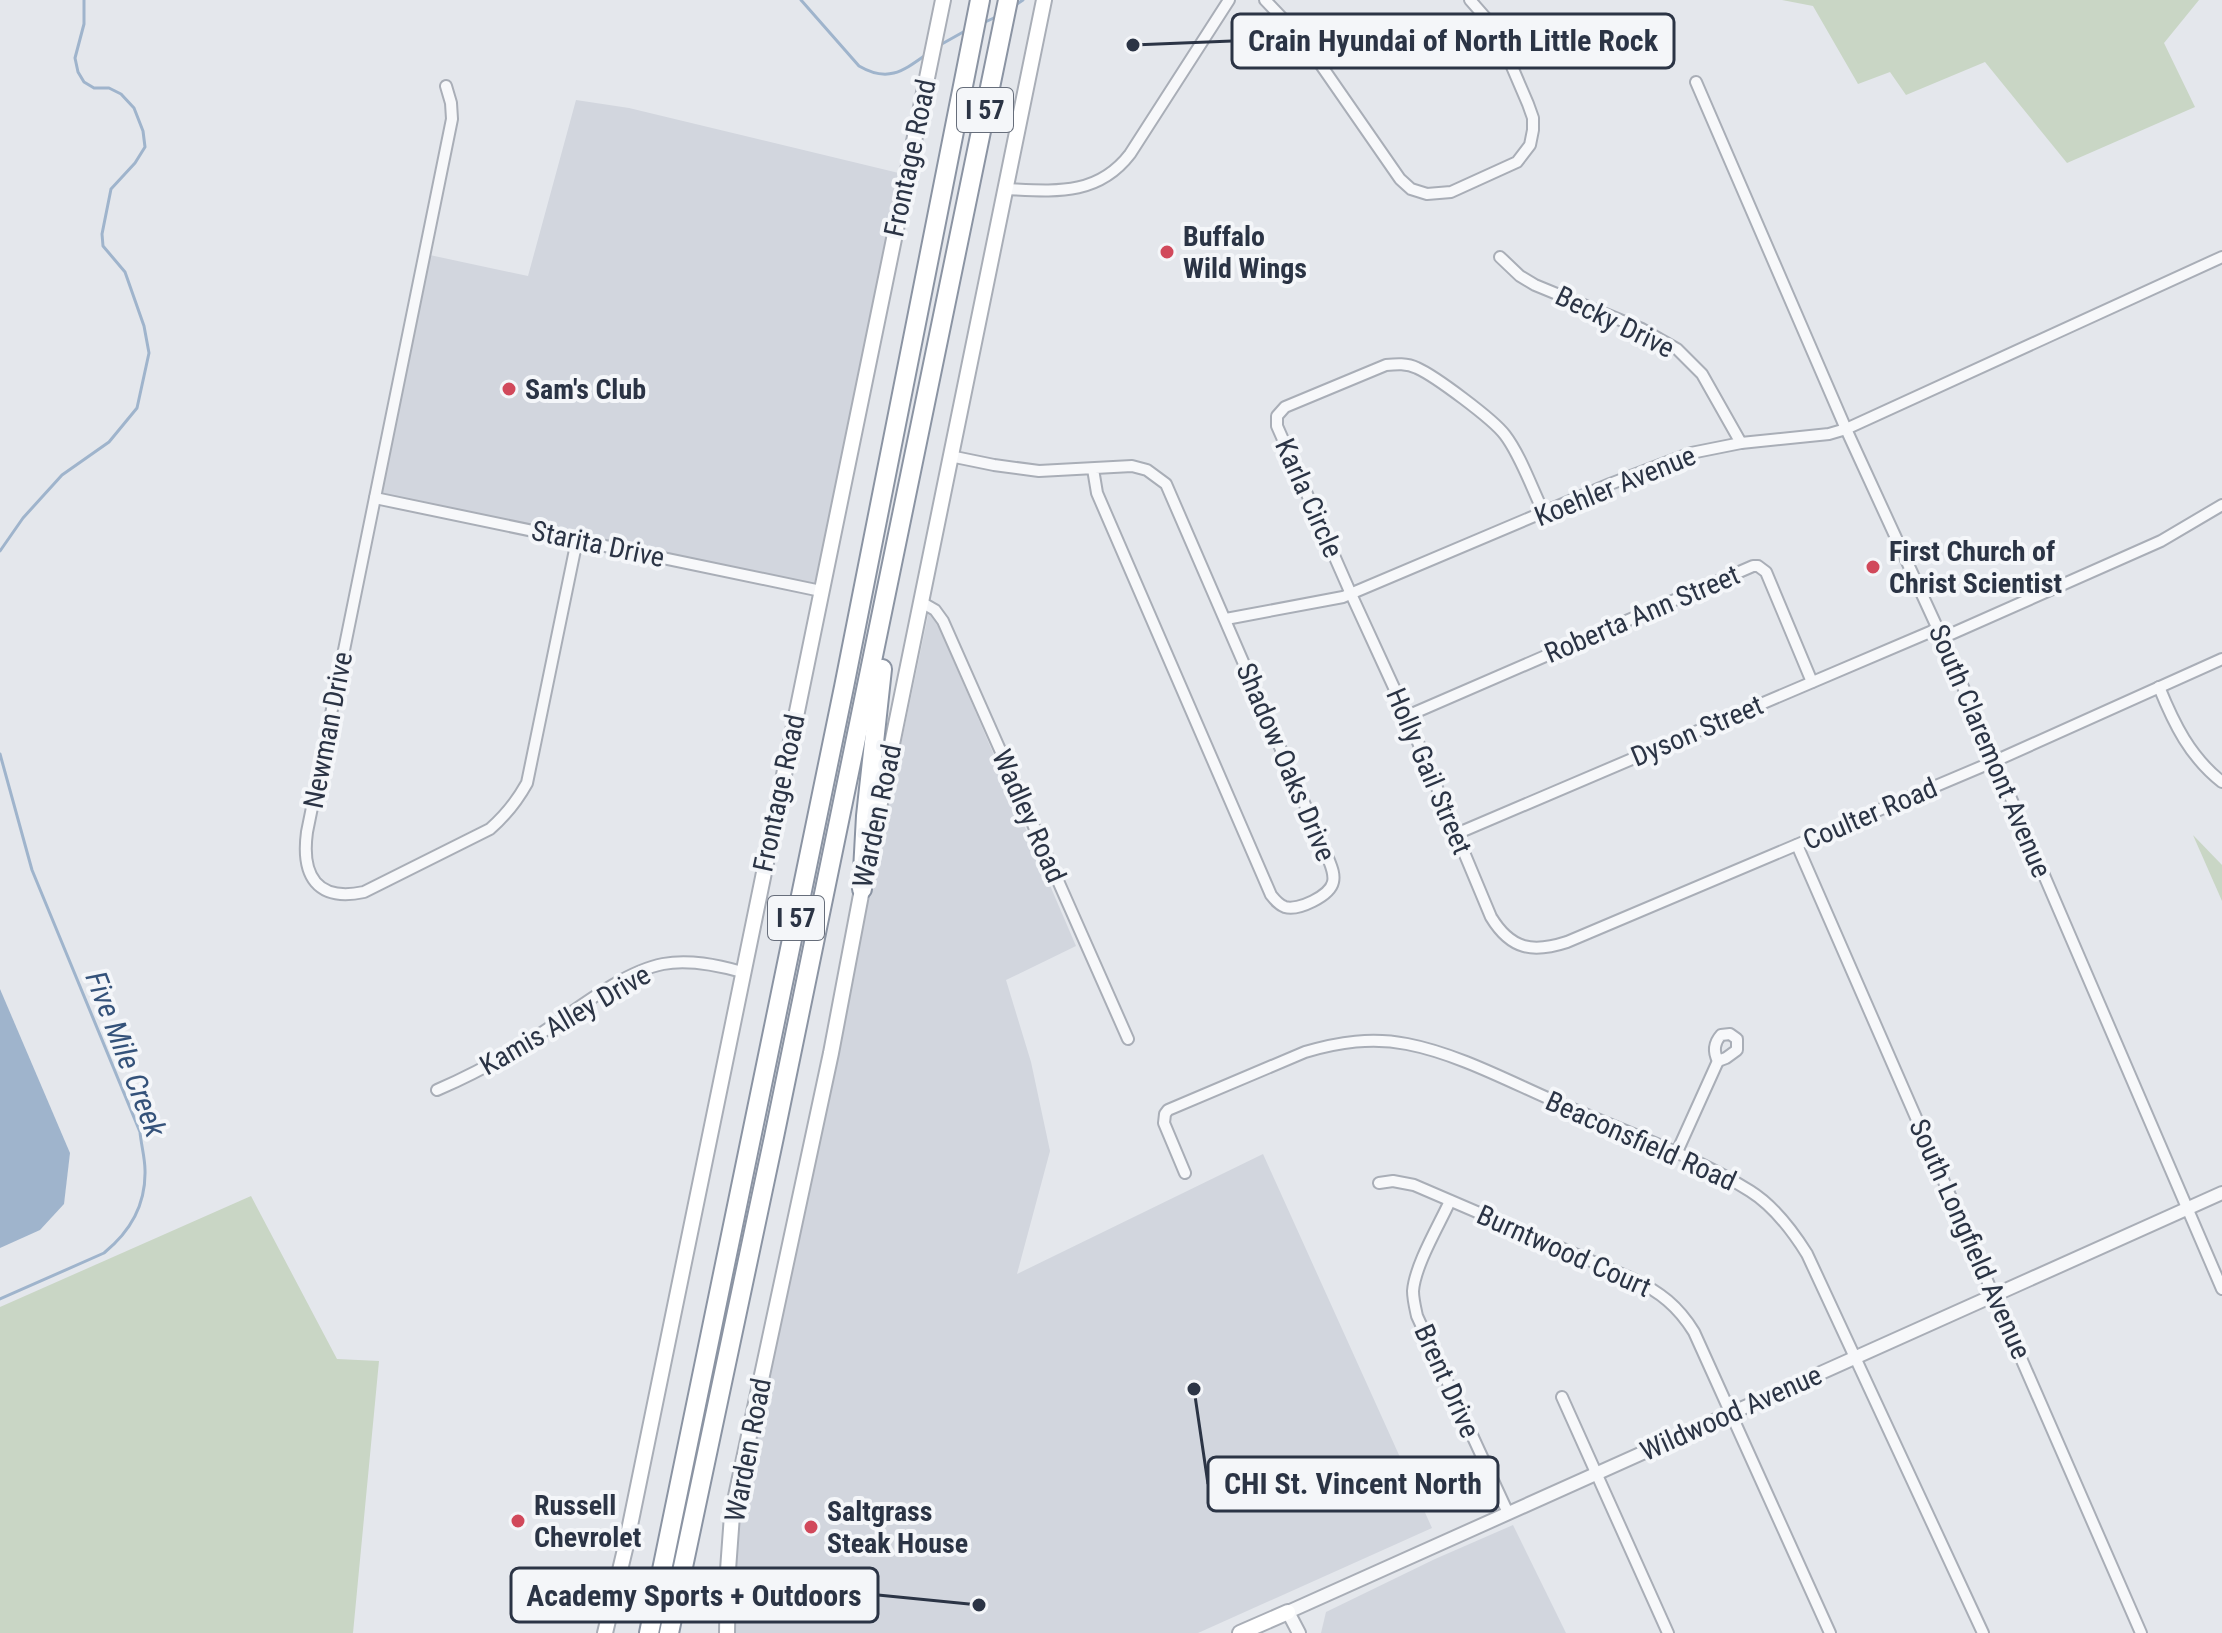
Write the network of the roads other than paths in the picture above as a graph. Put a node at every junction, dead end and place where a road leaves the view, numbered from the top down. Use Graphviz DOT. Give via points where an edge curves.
graph roads {
  1 [pos="943,0"];
  2 [pos="980,0"];
  3 [pos="1008,0"];
  4 [pos="1229,0"];
  5 [pos="1265,0"];
  6 [pos="1470,0"];
  7 [pos="1043,4"];
  8 [pos="1696,82"];
  9 [pos="446,86"];
  10 [pos="1005,189"];
  11 [pos="1500,257"];
  12 [pos="2222,257"];
  13 [pos="1846,429"];
  14 [pos="1741,443"];
  15 [pos="950,456"];
  16 [pos="1093,469"];
  17 [pos="375,498"];
  18 [pos="2222,505"];
  19 [pos="1544,513"];
  20 [pos="577,540"];
  21 [pos="894,561"];
  22 [pos="821,591"];
  23 [pos="1351,594"];
  24 [pos="921,602"];
  25 [pos="1226,619"];
  26 [pos="1940,633"];
  27 [pos="2222,659"];
  28 [pos="1812,682"];
  29 [pos="2159,687"];
  30 [pos="1407,716"];
  31 [pos="1995,761"];
  32 [pos="2222,782"];
  33 [pos="1456,834"];
  34 [pos="1797,845"];
  35 [pos="862,889"];
  36 [pos="1514,942"];
  37 [pos="742,972"];
  38 [pos="1128,1039"];
  39 [pos="1718,1061"];
  40 [pos="437,1090"];
  41 [pos="1676,1154"];
  42 [pos="1185,1173"];
  43 [pos="1379,1183"];
  44 [pos="2222,1193"];
  45 [pos="1450,1201"];
  46 [pos="2187,1208"];
  47 [pos="2222,1289"];
  48 [pos="1994,1294"];
  49 [pos="1854,1357"];
  50 [pos="1562,1397"];
  51 [pos="1730,1415"];
  52 [pos="1596,1472"];
  53 [pos="1508,1513"];
  54 [pos="1288,1612"];
  55 [pos="727,1632"];
  56 [pos="605,1633"];
  57 [pos="649,1633"];
  58 [pos="669,1633"];
  59 [pos="1240,1633"];
  60 [pos="1299,1633"];
  61 [pos="1668,1633"];
  62 [pos="1830,1633"];
  63 [pos="1983,1633"];
  64 [pos="2141,1633"];
  1 -- 22 [label="main road, Frontage Road"];
  2 -- 57 [label="highway, I 57"];
  3 -- 21 [label="highway, I 57"];
  4 -- 10 [label="street" via="1114,172 1076,189"];
  5 -- 6 [label="street" via="1305,42 1400,179 1419,192 1437,195 1517,162 1530,145 1533,130 1528,104 1501,41"];
  7 -- 10 [label="main road, Warden Road"];
  8 -- 13 [label="street, South Claremont Avenue"];
  9 -- 17 [label="street, Newman Drive" via="452,119"];
  10 -- 15 [label="main road, Warden Road"];
  11 -- 14 [label="street, Becky Drive" via="1535,285 1677,349 1702,374"];
  12 -- 13 [label="street, Koehler Avenue"];
  13 -- 14 [label="street, Koehler Avenue"];
  13 -- 26 [label="street, South Claremont Avenue"];
  14 -- 19 [label="street, Koehler Avenue" via="1664,462"];
  15 -- 16 [label="street, Shadow Oaks Drive" via="1039,471"];
  15 -- 24 [label="main road, Warden Road"];
  16 -- 25 [label="street, Shadow Oaks Drive" via="1140,467 1166,484"];
  16 -- 25 [label="street, Shadow Oaks Drive" via="1097,493 1247,843 1273,898 1294,908 1326,894 1334,874"];
  17 -- 20 [label="street, Starita Drive"];
  17 -- 20 [label="street, Newman Drive" via="305,851 316,881 335,895 364,892 490,829 518,801 527,783"];
  18 -- 26 [label="street, Dyson Street" via="2161,541"];
  19 -- 23 [label="street, Koehler Avenue"];
  19 -- 23 [label="street, Karla Circle" via="1504,434 1418,368 1386,365 1285,407 1277,426"];
  20 -- 22 [label="street, Starita Drive"];
  21 -- 35 [label="highway"];
  21 -- 58 [label="highway, I 57"];
  22 -- 37 [label="main road, Frontage Road"];
  23 -- 25 [label="street, Koehler Avenue"];
  23 -- 30 [label="street, Holly Gail Street"];
  24 -- 35 [label="main road, Warden Road"];
  24 -- 38 [label="street, Wadley Road" via="943,621"];
  26 -- 28 [label="street, Dyson Street"];
  26 -- 31 [label="street, South Claremont Avenue"];
  27 -- 29 [label="street, Coulter Road"];
  28 -- 30 [label="street, Roberta Ann Street" via="1766,572 1753,566"];
  28 -- 33 [label="street, Dyson Street"];
  29 -- 31 [label="street, Coulter Road"];
  29 -- 32 [label="street" via="2190,749"];
  30 -- 33 [label="street, Holly Gail Street"];
  31 -- 34 [label="street, Coulter Road"];
  31 -- 46 [label="street, South Claremont Avenue"];
  33 -- 36 [label="street, Holly Gail Street" via="1491,917"];
  34 -- 36 [label="street, Coulter Road" via="1567,942 1536,949"];
  34 -- 48 [label="street, South Longfield Avenue"];
  35 -- 55 [label="main road, Warden Road" via="732,1515"];
  37 -- 40 [label="street, Kamis Alley Drive" via="706,964 648,968 480,1071"];
  37 -- 56 [label="main road, Frontage Road"];
  39 -- 41 [label="street"];
  41 -- 42 [label="street, Beaconsfield Road" via="1449,1056 1408,1044 1368,1041 1305,1052 1168,1110 1164,1123"];
  41 -- 49 [label="street, Beaconsfield Road" via="1750,1191 1788,1226 1807,1254"];
  43 -- 45 [label="street, Burntwood Court" via="1414,1185"];
  44 -- 46 [label="street, Wildwood Avenue"];
  45 -- 51 [label="street, Burntwood Court" via="1666,1297 1694,1332"];
  45 -- 53 [label="street, Brent Drive" via="1418,1271 1414,1304"];
  46 -- 47 [label="street, South Claremont Avenue"];
  46 -- 48 [label="street, Wildwood Avenue"];
  48 -- 49 [label="street, Wildwood Avenue"];
  48 -- 64 [label="street, South Longfield Avenue"];
  49 -- 51 [label="street, Wildwood Avenue"];
  49 -- 63 [label="street, Beaconsfield Road"];
  50 -- 52 [label="street"];
  51 -- 52 [label="street, Wildwood Avenue"];
  51 -- 62 [label="street, Burntwood Court"];
  52 -- 53 [label="street, Wildwood Avenue"];
  52 -- 61 [label="street"];
  53 -- 54 [label="street, Wildwood Avenue"];
  54 -- 59 [label="main road, Wildwood Avenue"];
  54 -- 60 [label="street"];
}
